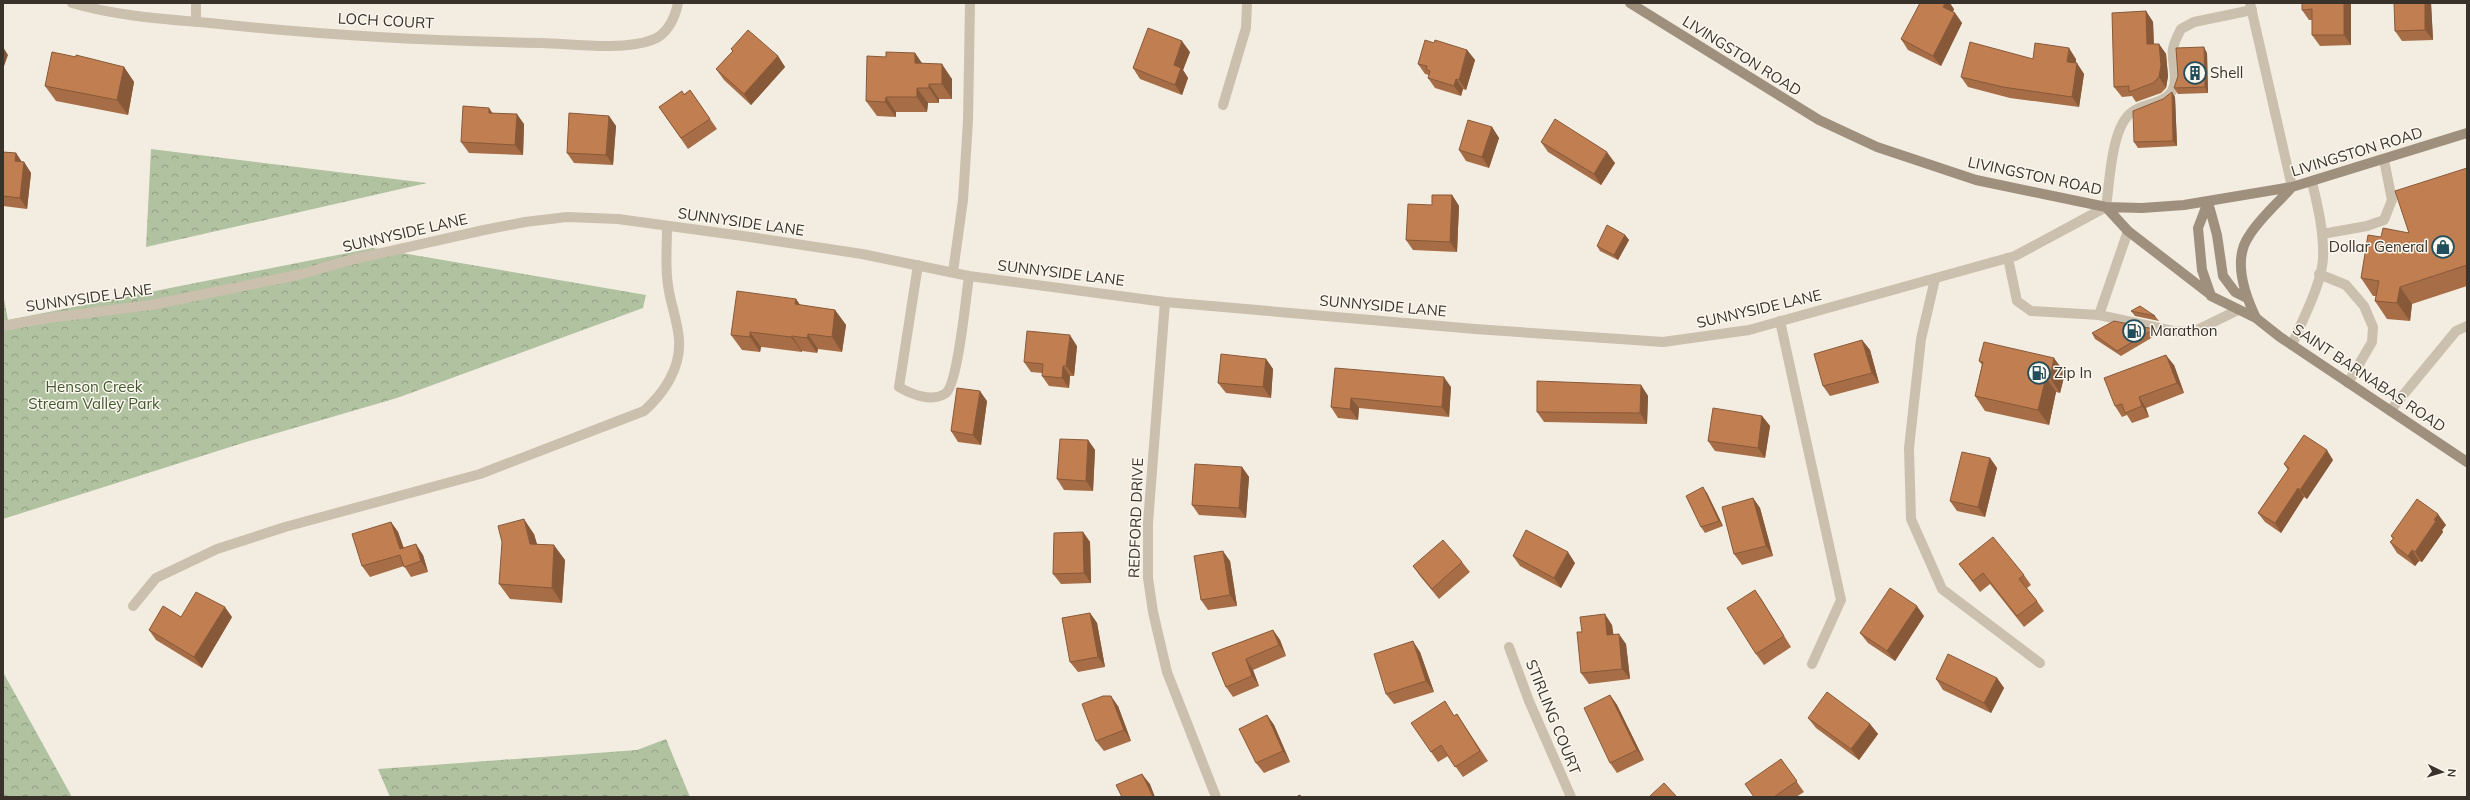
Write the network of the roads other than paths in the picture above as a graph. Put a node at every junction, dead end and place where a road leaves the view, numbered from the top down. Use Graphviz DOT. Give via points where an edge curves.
graph roads {
  1 [pos="72,3"];
  2 [pos="196,3"];
  3 [pos="678,3"];
  4 [pos="970,3"];
  5 [pos="1247,3"];
  6 [pos="1630,3"];
  7 [pos="2251,6"];
  8 [pos="196,22"];
  9 [pos="1223,105"];
  10 [pos="2467,134"];
  11 [pos="2384,160"];
  12 [pos="2312,182"];
  13 [pos="2292,187"];
  14 [pos="2208,202"];
  15 [pos="2106,206"];
  16 [pos="667,227"];
  17 [pos="2128,232"];
  18 [pos="2322,234"];
  19 [pos="2008,258"];
  20 [pos="918,265"];
  21 [pos="953,272"];
  22 [pos="2319,274"];
  23 [pos="969,276"];
  24 [pos="1935,279"];
  25 [pos="2211,296"];
  26 [pos="2247,298"];
  27 [pos="1165,302"];
  28 [pos="2234,308"];
  29 [pos="2099,315"];
  30 [pos="2256,318"];
  31 [pos="1780,321"];
  32 [pos="3,326"];
  33 [pos="2467,326"];
  34 [pos="2292,345"];
  35 [pos="2348,383"];
  36 [pos="2390,411"];
  37 [pos="2467,462"];
  38 [pos="133,606"];
  39 [pos="1510,647"];
  40 [pos="2040,663"];
  41 [pos="1812,664"];
  42 [pos="1216,797"];
  43 [pos="1571,797"];
  1 -- 8 [label="street, LOCH COURT"];
  2 -- 8 [label="street"];
  3 -- 8 [label="street, LOCH COURT" via="674,18 662,34 653,40 638,44 389,36 259,29"];
  4 -- 21 [label="street" via="968,121 963,200"];
  5 -- 9 [label="street" via="1246,28"];
  6 -- 15 [label="main road, LIVINGSTON ROAD" via="1819,120 1877,147 1976,180"];
  7 -- 13 [label="street"];
  7 -- 15 [label="street" via="2194,22 2181,29 2173,48 2175,82 2171,92 2161,100 2132,111 2122,122 2116,140"];
  10 -- 11 [label="main road, LIVINGSTON ROAD"];
  11 -- 12 [label="main road, LIVINGSTON ROAD"];
  11 -- 18 [label="street" via="2392,200 2384,220 2367,226"];
  12 -- 13 [label="main road, LIVINGSTON ROAD"];
  12 -- 18 [label="street"];
  13 -- 14 [label="main road, LIVINGSTON ROAD"];
  13 -- 26 [label="main road, SAINT BARNABAS ROAD" via="2248,236 2241,269"];
  14 -- 15 [label="main road, LIVINGSTON ROAD" via="2148,208"];
  14 -- 25 [label="main road" via="2198,228 2202,270"];
  14 -- 26 [label="main road" via="2223,276 2234,292"];
  15 -- 17 [label="main road, SAINT BARNABAS ROAD"];
  15 -- 19 [label="street, SUNNYSIDE LANE"];
  16 -- 20 [label="street, SUNNYSIDE LANE" via="743,236"];
  16 -- 32 [label="street, SUNNYSIDE LANE" via="618,220 566,217 525,222 346,261 302,274 151,305"];
  16 -- 38 [label="street" via="668,285 679,340 677,362 668,383 644,412 480,474 217,549 156,578"];
  17 -- 25 [label="main road, SAINT BARNABAS ROAD"];
  17 -- 29 [label="street"];
  18 -- 22 [label="street" via="2323,259"];
  19 -- 24 [label="street, SUNNYSIDE LANE"];
  19 -- 29 [label="street" via="2017,301 2030,311"];
  20 -- 21 [label="street, SUNNYSIDE LANE"];
  20 -- 23 [label="street" via="900,386 912,394 935,397 946,392 951,385 956,368"];
  21 -- 23 [label="street, SUNNYSIDE LANE"];
  22 -- 34 [label="street"];
  22 -- 35 [label="street" via="2346,285 2364,306 2373,327 2372,342"];
  23 -- 27 [label="street, SUNNYSIDE LANE"];
  24 -- 31 [label="street, SUNNYSIDE LANE"];
  24 -- 40 [label="street" via="1921,339 1909,448 1911,519 1942,589"];
  25 -- 28 [label="main road, SAINT BARNABAS ROAD"];
  26 -- 30 [label="main road, SAINT BARNABAS ROAD"];
  27 -- 31 [label="street, SUNNYSIDE LANE" via="1475,329 1663,342 1720,335"];
  27 -- 42 [label="street, REDFORD DRIVE" via="1148,523 1148,578 1167,672"];
  28 -- 29 [label="street" via="2193,332 2173,331"];
  28 -- 30 [label="main road, SAINT BARNABAS ROAD"];
  30 -- 34 [label="main road, SAINT BARNABAS ROAD"];
  31 -- 41 [label="street" via="1841,600"];
  33 -- 36 [label="street" via="2456,330"];
  34 -- 35 [label="main road, SAINT BARNABAS ROAD"];
  35 -- 36 [label="main road, SAINT BARNABAS ROAD"];
  36 -- 37 [label="main road, SAINT BARNABAS ROAD"];
  39 -- 43 [label="street, STIRLING COURT" via="1529,701"];
}
